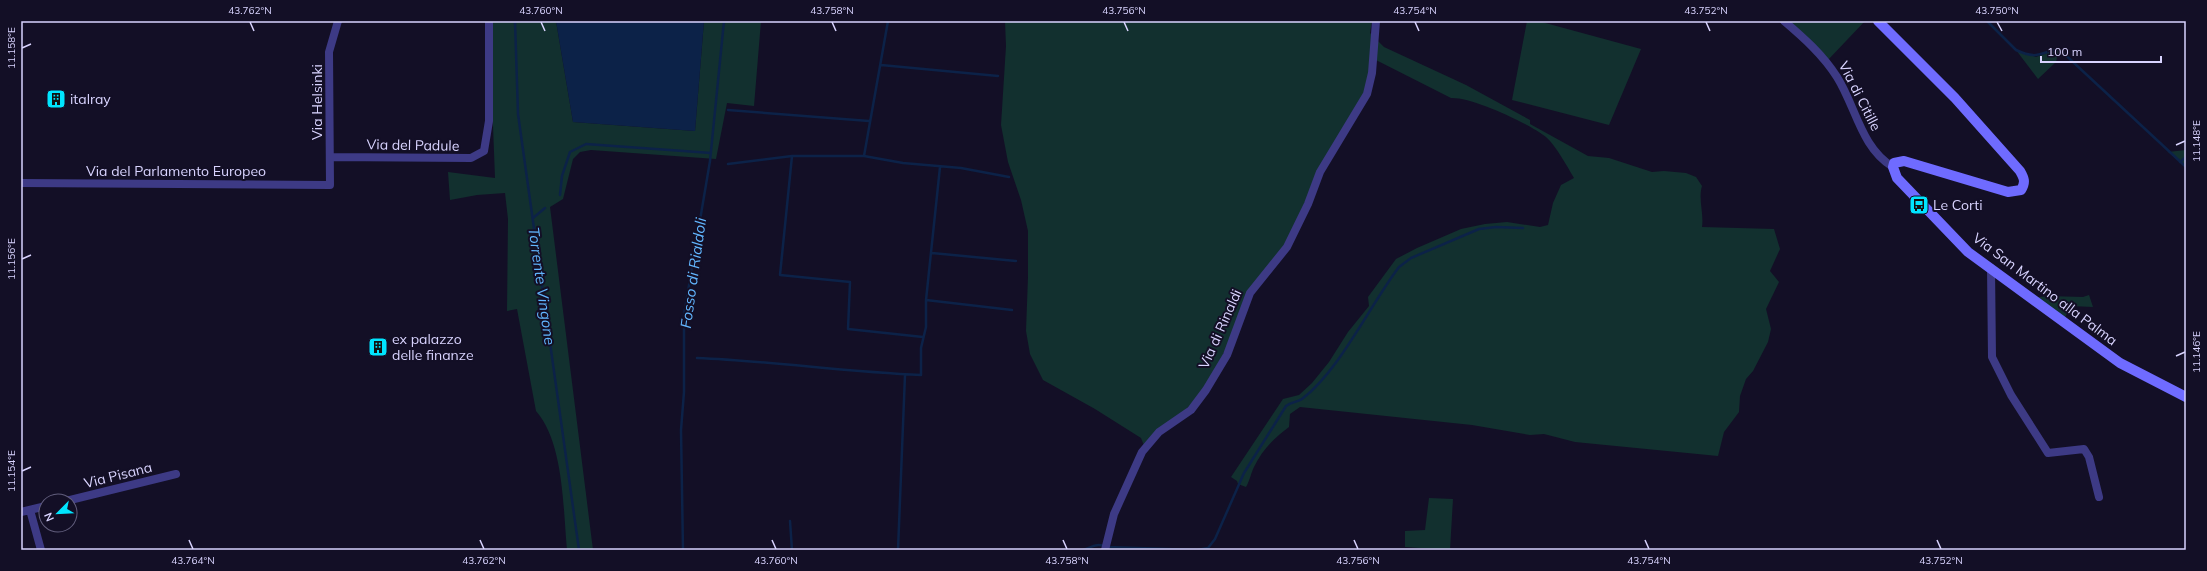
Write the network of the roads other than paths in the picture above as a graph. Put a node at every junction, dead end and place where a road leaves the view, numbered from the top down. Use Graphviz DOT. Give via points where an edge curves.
graph roads {
  1 [pos="338,21"];
  2 [pos="489,21"];
  3 [pos="1376,21"];
  4 [pos="1784,21"];
  5 [pos="1878,21"];
  6 [pos="330,157"];
  7 [pos="1893,167"];
  8 [pos="21,183"];
  9 [pos="330,185"];
  10 [pos="1991,268"];
  11 [pos="2186,398"];
  12 [pos="176,474"];
  13 [pos="2099,497"];
  14 [pos="78,498"];
  15 [pos="38,508"];
  16 [pos="30,510"];
  17 [pos="21,512"];
  18 [pos="1103,549"];
  19 [pos="41,550"];
  1 -- 6 [label="street, Via Helsinki" via="329,52"];
  2 -- 6 [label="street, Via del Padule" via="489,121 484,151 471,158"];
  3 -- 18 [label="street, Via di Rinaldi" via="1372,73 1367,94 1320,172 1287,247 1250,293 1226,355 1206,390 1191,410 1159,432 1142,452 1114,514"];
  4 -- 7 [label="street, Via di Citille" via="1829,64 1875,152"];
  5 -- 7 [label="street" via="1955,98 2020,171 2025,185 2022,190 2008,192 1904,161 1894,163"];
  6 -- 9 [label="street, Via Helsinki"];
  7 -- 10 [label="street, Via San Martino alla Palma" via="1897,178 1963,247"];
  8 -- 9 [label="street, Via del Parlamento Europeo"];
  10 -- 11 [label="street, Via San Martino alla Palma" via="2120,363"];
  10 -- 13 [label="street" via="1992,358 2011,395 2048,453 2084,449 2089,457"];
  12 -- 14 [label="street, Via Pisana"];
  15 -- 16 [label="street"];
  16 -- 17 [label="street"];
  16 -- 19 [label="street"];
}
